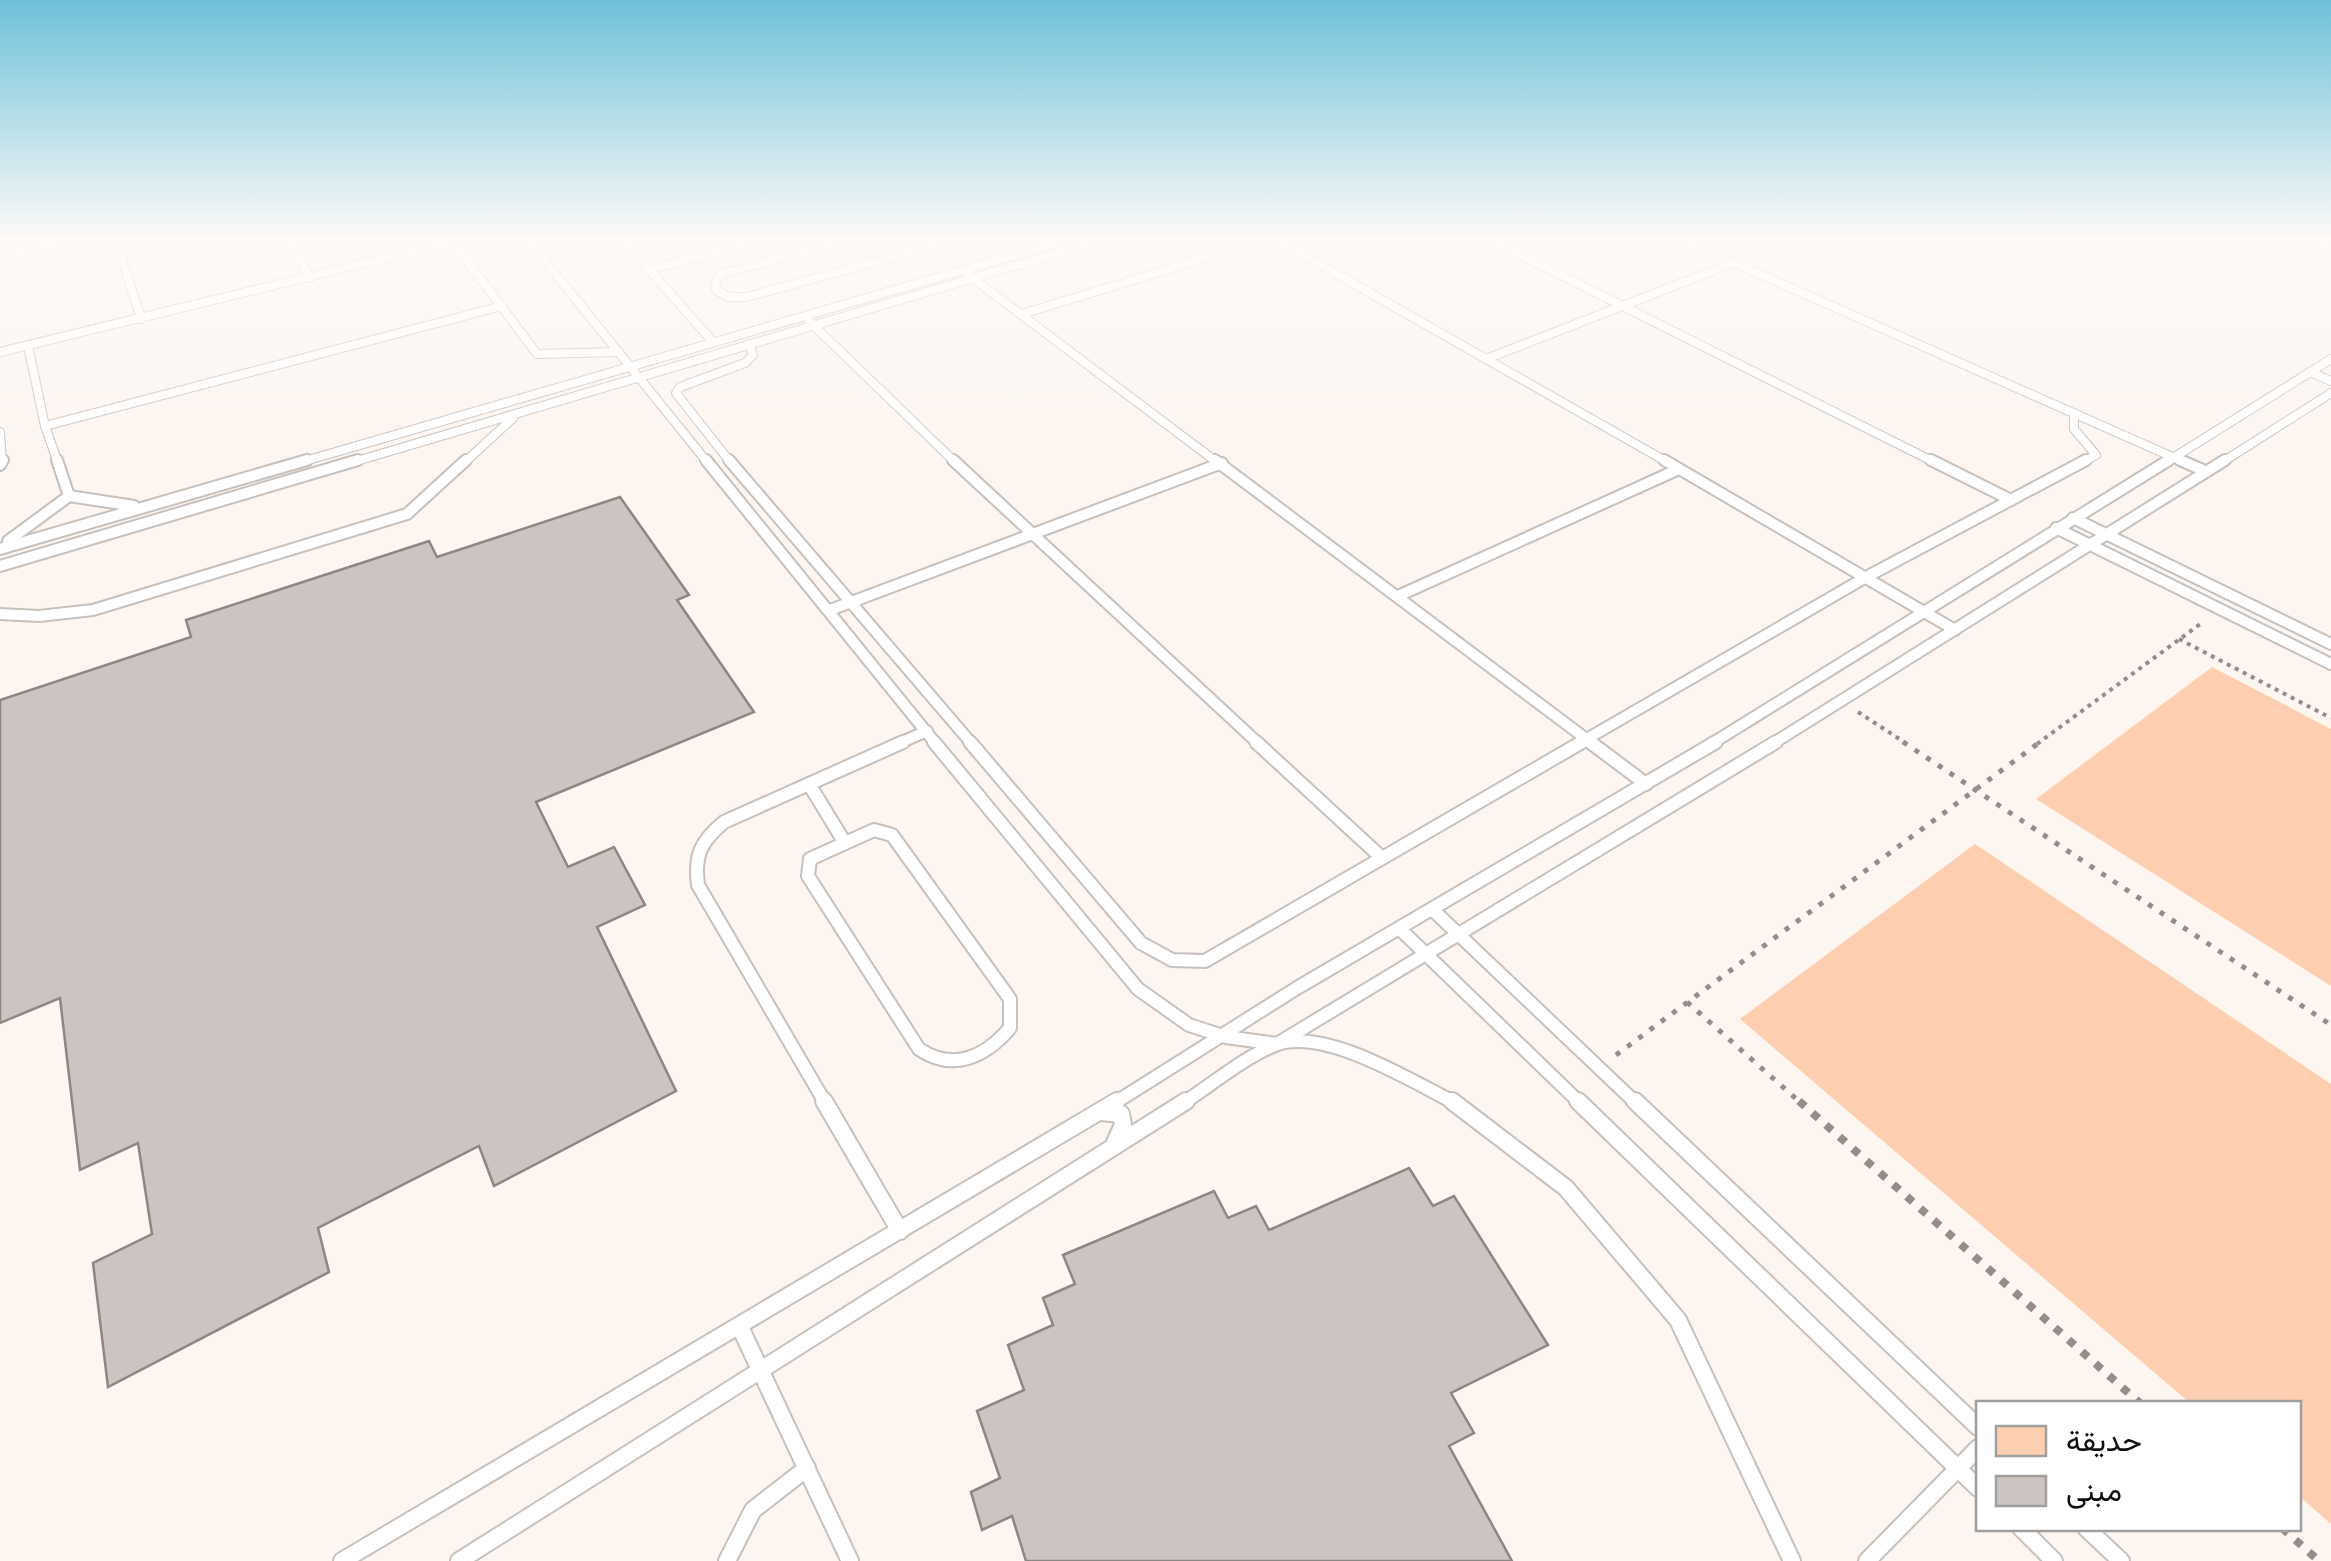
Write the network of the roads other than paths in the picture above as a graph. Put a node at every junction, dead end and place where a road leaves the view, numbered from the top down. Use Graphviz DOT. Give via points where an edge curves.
graph roads {
  1 [pos="139,313"];
  2 [pos="166,313"];
  3 [pos="476,313"];
  4 [pos="507,313"];
  5 [pos="587,313"];
  6 [pos="687,313"];
  7 [pos="833,313"];
  8 [pos="839,313"];
  9 [pos="1026,313"];
  10 [pos="1405,313"];
  11 [pos="1605,313"];
  12 [pos="1637,313"];
  13 [pos="1845,313"];
  14 [pos="1022,314"];
  15 [pos="141,319"];
  16 [pos="808,321"];
  17 [pos="713,342"];
  18 [pos="750,344"];
  19 [pos="28,346"];
  20 [pos="0,352"];
  21 [pos="619,352"];
  22 [pos="1486,359"];
  23 [pos="2331,360"];
  24 [pos="630,365"];
  25 [pos="2310,372"];
  26 [pos="640,377"];
  27 [pos="2331,381"];
  28 [pos="2331,394"];
  29 [pos="521,412"];
  30 [pos="2074,414"];
  31 [pos="44,426"];
  32 [pos="0,432"];
  33 [pos="2174,456"];
  34 [pos="1222,463"];
  35 [pos="0,465"];
  36 [pos="1679,469"];
  37 [pos="2205,471"];
  38 [pos="69,496"];
  39 [pos="2011,500"];
  40 [pos="154,504"];
  41 [pos="2073,518"];
  42 [pos="2056,528"];
  43 [pos="2106,534"];
  44 [pos="1032,536"];
  45 [pos="2089,544"];
  46 [pos="0,547"];
  47 [pos="0,566"];
  48 [pos="1868,576"];
  49 [pos="1398,596"];
  50 [pos="855,603"];
  51 [pos="830,610"];
  52 [pos="1924,612"];
  53 [pos="0,614"];
  54 [pos="1955,630"];
  55 [pos="2331,644"];
  56 [pos="2331,664"];
  57 [pos="927,731"];
  58 [pos="1588,739"];
  59 [pos="809,784"];
  60 [pos="1646,784"];
  61 [pos="844,842"];
  62 [pos="1382,858"];
  63 [pos="1434,912"];
  64 [pos="1401,930"];
  65 [pos="1458,934"];
  66 [pos="1429,954"];
  67 [pos="1213,1036"];
  68 [pos="1277,1044"];
  69 [pos="1101,1112"];
  70 [pos="1113,1147"];
  71 [pos="900,1231"];
  72 [pos="740,1327"];
  73 [pos="760,1368"];
  74 [pos="1976,1425"];
  75 [pos="1976,1450"];
  76 [pos="807,1468"];
  77 [pos="1960,1470"];
  78 [pos="1976,1486"];
  79 [pos="2023,1531"];
  80 [pos="2089,1531"];
  81 [pos="342,1561"];
  82 [pos="458,1561"];
  83 [pos="727,1561"];
  84 [pos="850,1561"];
  85 [pos="1792,1561"];
  86 [pos="1868,1561"];
  87 [pos="2054,1561"];
  88 [pos="2121,1561"];
  1 -- 15 [label="lane"];
  2 -- 15 [label="lane"];
  3 -- 31 [label="lane"];
  4 -- 21 [label="lane" via="537,354"];
  5 -- 21 [label="lane"];
  6 -- 17 [label="lane"];
  7 -- 16 [label="lane"];
  8 -- 16 [label="lane"];
  9 -- 14 [label="lane"];
  10 -- 22 [label="lane"];
  11 -- 22 [label="lane"];
  12 -- 39 [label="lane"];
  13 -- 30 [label="lane"];
  14 -- 34 [label="lane"];
  15 -- 19 [label="lane"];
  16 -- 17 [label="lane"];
  16 -- 18 [label="lane"];
  16 -- 44 [label="lane"];
  17 -- 24 [label="lane"];
  18 -- 26 [label="lane"];
  18 -- 50 [label="lane" via="753,356 745,363 689,381 676,393"];
  19 -- 20 [label="lane"];
  19 -- 31 [label="lane"];
  21 -- 24 [label="lane"];
  22 -- 36 [label="lane"];
  23 -- 25 [label="lane"];
  24 -- 26 [label="lane"];
  24 -- 40 [label="lane"];
  25 -- 27 [label="lane"];
  25 -- 33 [label="lane"];
  26 -- 29 [label="lane"];
  26 -- 51 [label="lane"];
  28 -- 37 [label="lane"];
  29 -- 47 [label="lane"];
  29 -- 53 [label="lane" via="407,514 92,610"];
  30 -- 33 [label="lane"];
  30 -- 39 [label="lane" via="2074,429 2096,455"];
  31 -- 38 [label="lane"];
  32 -- 35 [label="lane"];
  33 -- 37 [label="lane"];
  33 -- 41 [label="lane"];
  34 -- 44 [label="lane"];
  34 -- 49 [label="lane"];
  36 -- 48 [label="lane"];
  36 -- 49 [label="lane"];
  37 -- 43 [label="lane"];
  38 -- 40 [label="lane" via="115,506"];
  38 -- 46 [label="lane"];
  39 -- 48 [label="lane"];
  40 -- 46 [label="lane"];
  41 -- 42 [label="lane"];
  41 -- 43 [label="lane"];
  42 -- 45 [label="lane"];
  42 -- 52 [label="lane"];
  43 -- 45 [label="lane"];
  43 -- 55 [label="lane"];
  44 -- 50 [label="lane"];
  44 -- 62 [label="lane"];
  45 -- 54 [label="lane"];
  45 -- 56 [label="lane"];
  48 -- 52 [label="lane"];
  48 -- 58 [label="lane"];
  49 -- 58 [label="lane"];
  50 -- 51 [label="lane"];
  50 -- 62 [label="lane" via="1142,943 1172,960 1205,962"];
  51 -- 57 [label="lane"];
  52 -- 54 [label="lane"];
  52 -- 60 [label="lane"];
  54 -- 65 [label="lane"];
  57 -- 59 [label="lane"];
  57 -- 67 [label="lane" via="1118,970 1174,1021"];
  58 -- 60 [label="lane"];
  58 -- 62 [label="lane"];
  59 -- 61 [label="lane"];
  59 -- 71 [label="lane" via="724,822 704,838 694,860 698,885"];
  60 -- 63 [label="lane"];
  61 -- 61 [label="lane" via="810,859 808,876 918,1049 950,1063 987,1051 1010,1028 1010,999 892,835 874,830"];
  63 -- 64 [label="lane"];
  63 -- 65 [label="lane"];
  64 -- 66 [label="lane"];
  64 -- 67 [label="lane"];
  65 -- 66 [label="lane"];
  65 -- 74 [label="lane"];
  66 -- 68 [label="lane"];
  66 -- 77 [label="lane"];
  67 -- 68 [label="lane"];
  67 -- 69 [label="lane"];
  68 -- 70 [label="lane"];
  68 -- 85 [label="lane" via="1324,1044 1462,1106 1566,1188 1678,1320"];
  69 -- 70 [label="lane" via="1121,1114"];
  69 -- 71 [label="lane"];
  70 -- 73 [label="lane"];
  71 -- 72 [label="lane"];
  72 -- 73 [label="lane"];
  72 -- 81 [label="lane"];
  73 -- 76 [label="lane"];
  73 -- 82 [label="lane"];
  75 -- 77 [label="lane"];
  76 -- 83 [label="lane" via="753,1510"];
  76 -- 84 [label="lane"];
  77 -- 78 [label="lane"];
  77 -- 86 [label="lane"];
  79 -- 87 [label="lane"];
  80 -- 88 [label="lane"];
}
